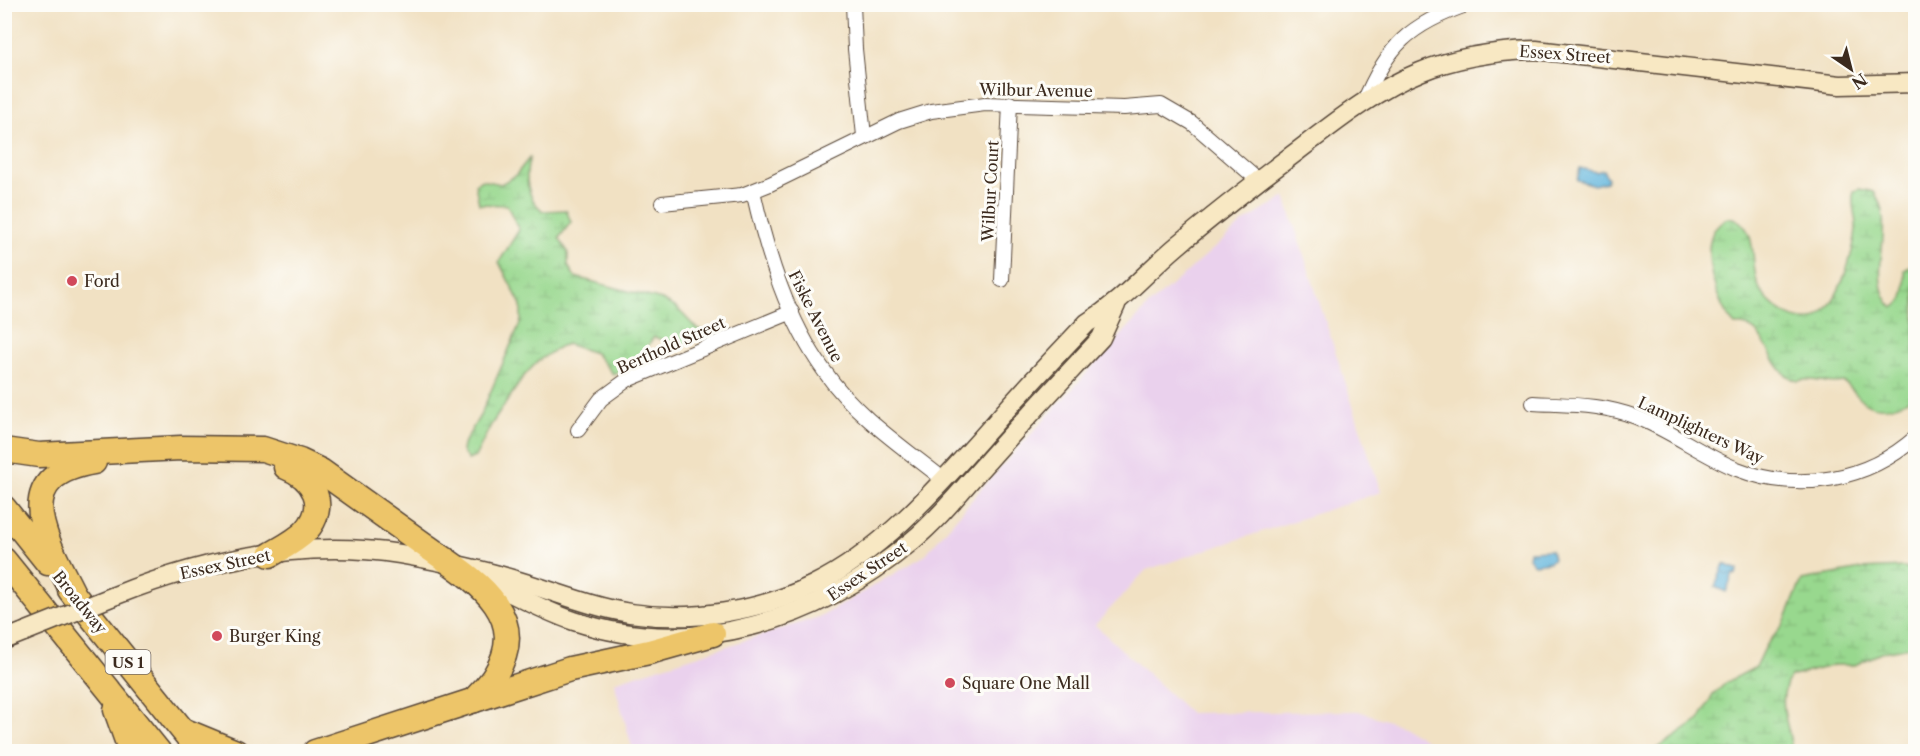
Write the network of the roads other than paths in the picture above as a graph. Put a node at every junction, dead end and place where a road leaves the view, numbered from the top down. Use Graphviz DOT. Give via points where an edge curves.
graph roads {
  1 [pos="853,4"];
  2 [pos="1469,4"];
  3 [pos="1916,82"];
  4 [pos="1010,103"];
  5 [pos="1363,104"];
  6 [pos="864,136"];
  7 [pos="1259,181"];
  8 [pos="753,191"];
  9 [pos="662,203"];
  10 [pos="1002,280"];
  11 [pos="1116,305"];
  12 [pos="792,312"];
  13 [pos="1533,404"];
  14 [pos="578,430"];
  15 [pos="1916,437"];
  16 [pos="4,450"];
  17 [pos="943,479"];
  18 [pos="4,508"];
  19 [pos="270,555"];
  20 [pos="4,560"];
  21 [pos="456,565"];
  22 [pos="4,574"];
  23 [pos="74,595"];
  24 [pos="45,610"];
  25 [pos="713,634"];
  26 [pos="4,640"];
  27 [pos="102,681"];
  28 [pos="474,699"];
  29 [pos="183,730"];
  30 [pos="131,752"];
  31 [pos="159,752"];
  32 [pos="200,752"];
  33 [pos="236,752"];
  34 [pos="315,752"];
  1 -- 6 [label="street"];
  2 -- 5 [label="street" via="1417,26 1403,37 1377,71"];
  3 -- 5 [label="main road, Essex Street" via="1840,85 1569,52 1509,51 1419,72"];
  4 -- 6 [label="street, Wilbur Avenue" via="931,111"];
  4 -- 7 [label="street, Wilbur Avenue" via="1108,108 1161,105 1206,134"];
  4 -- 10 [label="street, Wilbur Court"];
  5 -- 7 [label="main road, Essex Street"];
  6 -- 8 [label="street, Wilbur Avenue"];
  7 -- 11 [label="main road, Essex Street" via="1175,248"];
  8 -- 9 [label="street, Wilbur Avenue"];
  8 -- 12 [label="street, Fiske Avenue" via="769,255"];
  11 -- 17 [label="main road, Essex Street" via="1088,322"];
  11 -- 25 [label="main road, Essex Street" via="1101,338 914,540 834,596 775,620"];
  12 -- 14 [label="street, Berthold Street" via="627,380 601,399"];
  12 -- 17 [label="street, Fiske Avenue" via="825,372 841,390"];
  13 -- 15 [label="street, Lamplighters Way" via="1582,405 1624,413 1737,469 1791,482 1825,480 1862,470 1896,453"];
  16 -- 21 [label="highway" via="39,455 181,448 263,449 321,471"];
  17 -- 21 [label="main road, Essex Street" via="898,526 837,571 791,594 711,614 686,617 614,610"];
  18 -- 23 [label="highway, Broadway / US 1"];
  19 -- 21 [label="main road, Essex Street" via="297,550 360,550"];
  19 -- 23 [label="highway" via="298,538 313,520 315,496 302,474 262,458 177,457 83,464 52,480 42,496 40,510 43,531"];
  19 -- 26 [label="main road, Essex Street, bridge" via="190,570"];
  20 -- 24 [label="highway, Broadway / US 1"];
  21 -- 25 [label="main road, Essex Street" via="575,621 648,635"];
  21 -- 28 [label="highway" via="492,598 505,629 506,643 495,675"];
  22 -- 24 [label="highway"];
  23 -- 29 [label="highway, Broadway / US 1"];
  24 -- 27 [label="highway, Broadway / US 1"];
  25 -- 28 [label="highway" via="570,669"];
  27 -- 30 [label="highway"];
  27 -- 31 [label="highway, Broadway / US 1"];
  28 -- 34 [label="highway"];
  29 -- 32 [label="highway, Broadway / US 1"];
  29 -- 33 [label="highway"];
}
